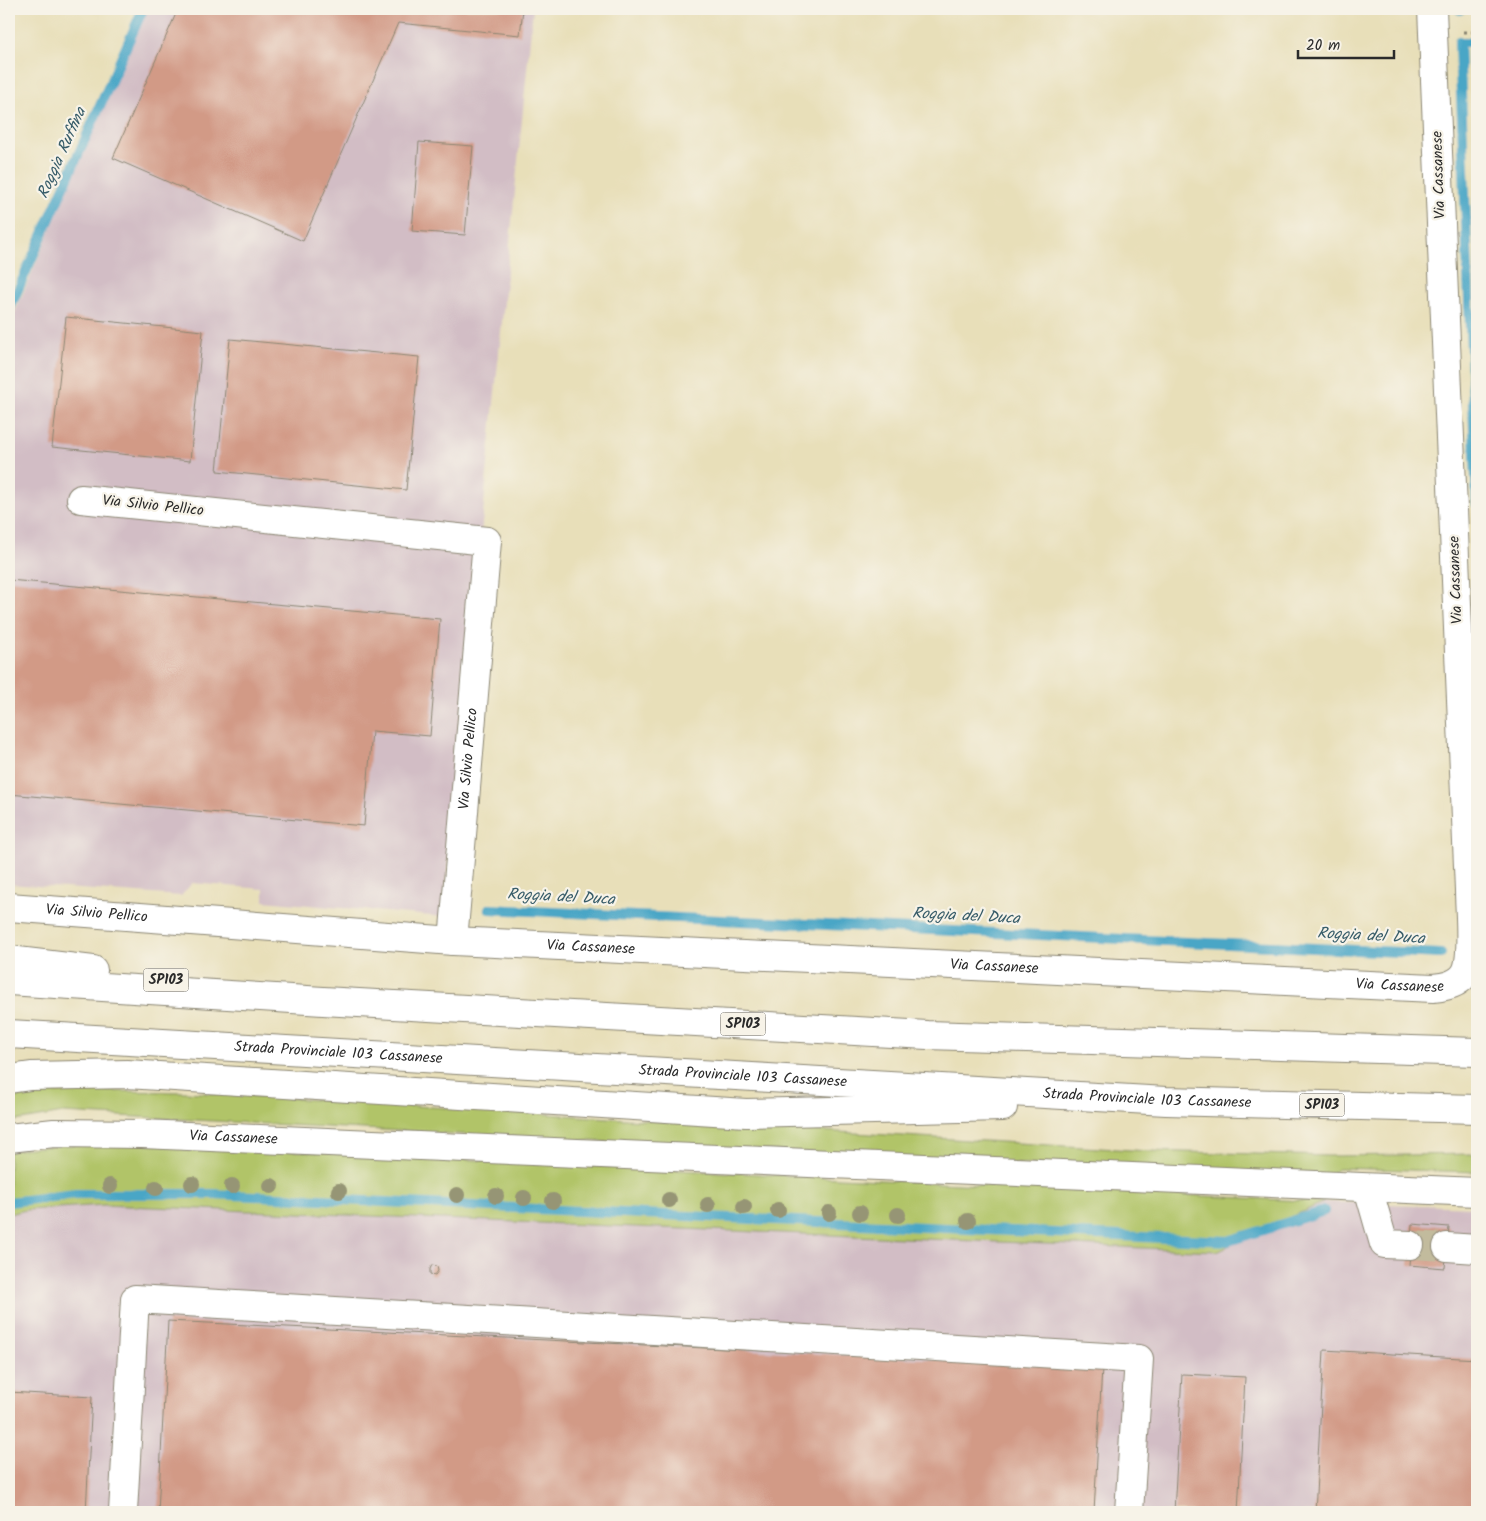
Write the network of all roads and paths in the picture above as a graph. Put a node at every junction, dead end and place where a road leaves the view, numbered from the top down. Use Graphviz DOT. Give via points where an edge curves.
graph roads {
  1 [pos="1432,9"];
  2 [pos="80,499"];
  3 [pos="9,907"];
  4 [pos="453,941"];
  5 [pos="9,960"];
  6 [pos="9,981"];
  7 [pos="323,1001"];
  8 [pos="9,1034"];
  9 [pos="1477,1052"];
  10 [pos="9,1079"];
  11 [pos="1166,1101"];
  12 [pos="1477,1108"];
  13 [pos="9,1138"];
  14 [pos="1368,1188"];
  15 [pos="1477,1192"];
  16 [pos="1410,1245"];
  17 [pos="1447,1247"];
  18 [pos="1477,1249"];
  19 [pos="123,1512"];
  20 [pos="1129,1512"];
  1 -- 4 [label="main road, Via Cassanese" via="1469,890 1470,957 1462,977 1450,985 1433,988"];
  2 -- 4 [label="main road, Via Silvio Pellico" via="488,542"];
  3 -- 4 [label="main road, Via Silvio Pellico"];
  5 -- 7 [label="main road, SP103"];
  6 -- 7 [label="main road, SP103"];
  7 -- 9 [label="main road, SP103" via="927,1035"];
  8 -- 11 [label="main road, Strada Provinciale 103 Cassanese / SP103"];
  10 -- 11 [label="main road, SP103" via="127,1074 746,1113"];
  11 -- 12 [label="main road, Strada Provinciale 103 Cassanese / SP103"];
  13 -- 14 [label="main road, Via Cassanese" via="54,1133 142,1134"];
  14 -- 15 [label="main road, Via Cassanese"];
  14 -- 16 [label="main road" via="1384,1244"];
  17 -- 18 [label="main road"];
  19 -- 20 [label="main road" via="135,1299 1139,1359"];
}
